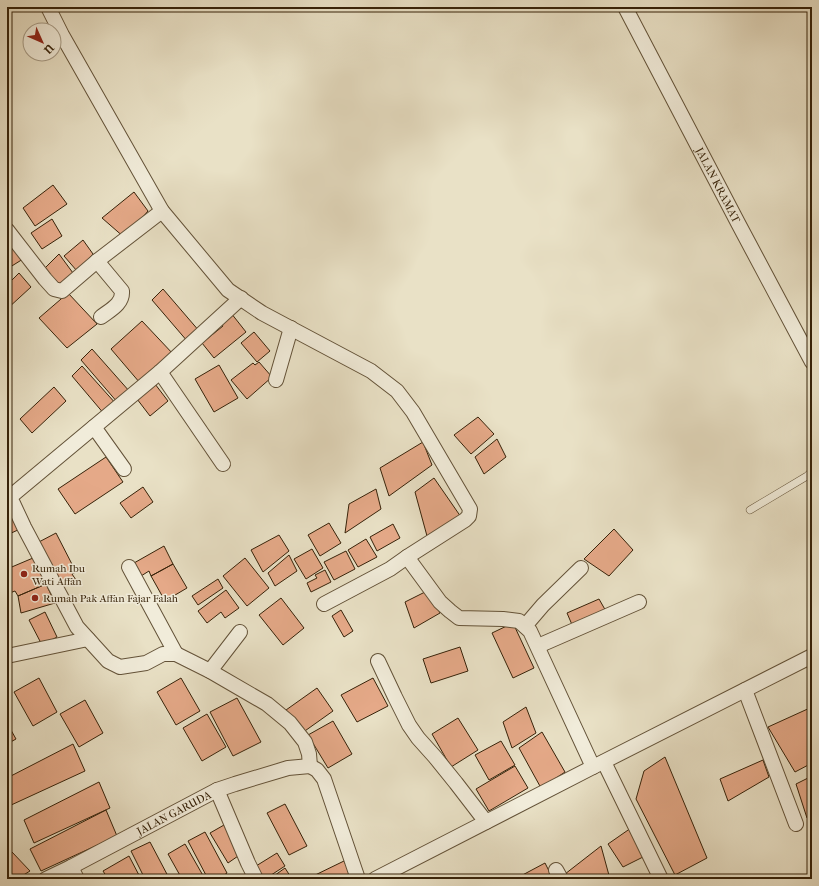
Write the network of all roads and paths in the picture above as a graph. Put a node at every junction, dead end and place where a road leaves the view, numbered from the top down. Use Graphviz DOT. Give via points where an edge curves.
graph roads {
  1 [pos="48,7"];
  2 [pos="625,7"];
  3 [pos="162,211"];
  4 [pos="7,230"];
  5 [pos="97,261"];
  6 [pos="241,298"];
  7 [pos="102,317"];
  8 [pos="291,328"];
  9 [pos="812,362"];
  10 [pos="160,372"];
  11 [pos="276,380"];
  12 [pos="94,427"];
  13 [pos="223,464"];
  14 [pos="124,469"];
  15 [pos="812,471"];
  16 [pos="8,495"];
  17 [pos="750,510"];
  18 [pos="407,557"];
  19 [pos="129,567"];
  20 [pos="581,568"];
  21 [pos="639,602"];
  22 [pos="324,604"];
  23 [pos="525,626"];
  24 [pos="240,632"];
  25 [pos="88,639"];
  26 [pos="538,646"];
  27 [pos="176,654"];
  28 [pos="7,656"];
  29 [pos="812,656"];
  30 [pos="378,661"];
  31 [pos="210,671"];
  32 [pos="745,690"];
  33 [pos="598,764"];
  34 [pos="310,766"];
  35 [pos="217,790"];
  36 [pos="486,822"];
  37 [pos="796,824"];
  38 [pos="74,873"];
  39 [pos="46,879"];
  40 [pos="256,879"];
  41 [pos="358,879"];
  42 [pos="375,879"];
  43 [pos="661,879"];
  1 -- 3 [label="street"];
  2 -- 9 [label="street, JALAN KRAMAT"];
  3 -- 5 [label="street"];
  3 -- 6 [label="street" via="228,290"];
  4 -- 5 [label="street" via="54,289 62,291"];
  5 -- 7 [label="street" via="122,291 119,302"];
  6 -- 8 [label="street"];
  6 -- 10 [label="street"];
  8 -- 11 [label="street"];
  8 -- 18 [label="street" via="371,371 397,391 413,412 470,509 465,520"];
  10 -- 12 [label="street"];
  10 -- 13 [label="street"];
  12 -- 14 [label="street"];
  12 -- 16 [label="street"];
  15 -- 17 [label="lane"];
  16 -- 25 [label="street" via="77,627"];
  18 -- 22 [label="street" via="390,569"];
  18 -- 23 [label="street" via="440,602 459,618 503,619 519,621"];
  19 -- 27 [label="street"];
  20 -- 23 [label="street"];
  21 -- 26 [label="street"];
  23 -- 26 [label="street"];
  24 -- 31 [label="street"];
  25 -- 27 [label="street" via="108,661 120,667 146,664 164,654"];
  25 -- 28 [label="street"];
  26 -- 33 [label="street"];
  27 -- 31 [label="street"];
  29 -- 32 [label="street"];
  30 -- 36 [label="street" via="409,725"];
  31 -- 34 [label="street" via="267,704 290,723 305,742"];
  32 -- 33 [label="street"];
  32 -- 37 [label="street"];
  33 -- 36 [label="street"];
  33 -- 43 [label="street"];
  34 -- 35 [label="street, JALAN GARUDA" via="288,768"];
  34 -- 41 [label="street" via="324,779"];
  35 -- 38 [label="street, JALAN GARUDA"];
  35 -- 40 [label="street"];
  36 -- 42 [label="street"];
  38 -- 39 [label="street, JALAN GARUDA"];
}
